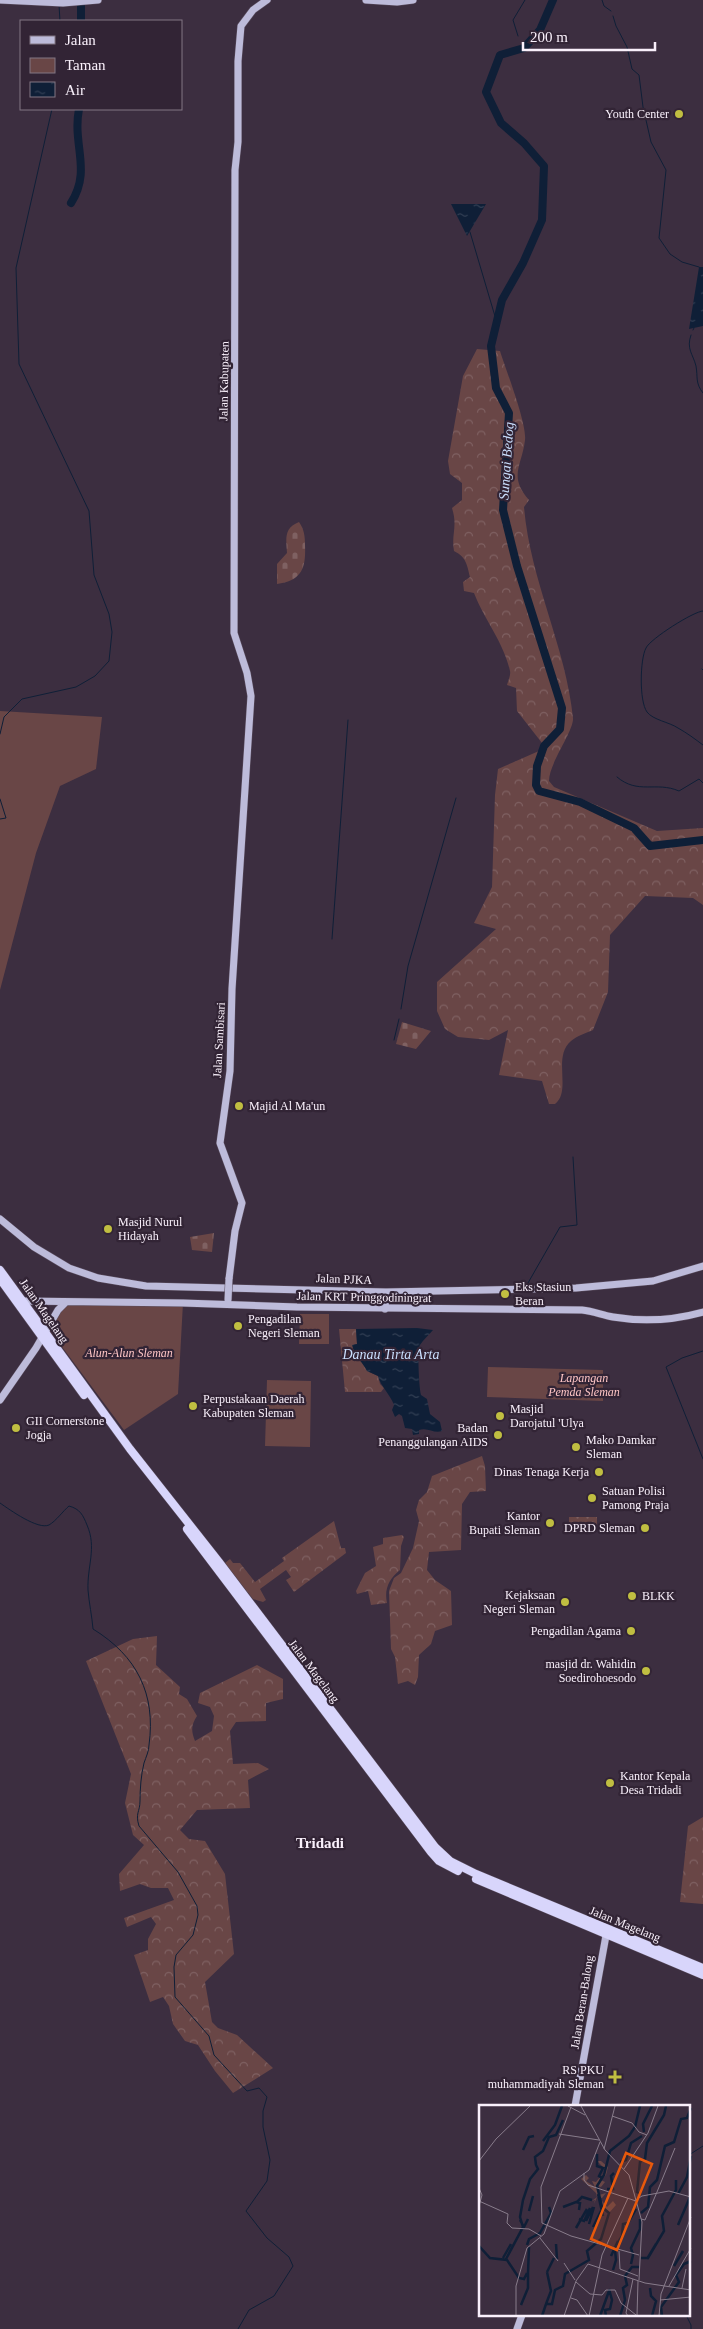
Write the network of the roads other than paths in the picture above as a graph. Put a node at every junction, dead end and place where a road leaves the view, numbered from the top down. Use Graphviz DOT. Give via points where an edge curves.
graph roads {
  1 [pos="0,0"];
  2 [pos="98,0"];
  3 [pos="266,0"];
  4 [pos="366,0"];
  5 [pos="413,0"];
  6 [pos="246,770"];
  7 [pos="0,1219"];
  8 [pos="703,1266"];
  9 [pos="0,1270"];
  10 [pos="0,1279"];
  11 [pos="386,1292"];
  12 [pos="23,1301"];
  13 [pos="65,1303"];
  14 [pos="228,1303"];
  15 [pos="385,1309"];
  16 [pos="703,1312"];
  17 [pos="44,1335"];
  18 [pos="0,1400"];
  19 [pos="606,1933"];
  20 [pos="703,1968"];
  21 [pos="703,1975"];
  22 [pos="575,2105"];
  23 [pos="522,2316"];
  24 [pos="517,2329"];
  1 -- 2 [label="main road" via="54,3"];
  3 -- 6 [label="main road, Jalan Kabupaten" via="241,26 235,170 234,629 251,688"];
  4 -- 5 [label="main road"];
  6 -- 14 [label="main road, Jalan Sambisari, bridge" via="230,1071 220,1143 242,1203 235,1231"];
  7 -- 11 [label="main road, Jalan PJKA" via="57,1261 83,1274 114,1282 226,1289"];
  8 -- 11 [label="main road, Jalan PJKA" via="653,1281 617,1286"];
  9 -- 12 [label="highway, Jalan Magelang"];
  10 -- 17 [label="highway, Jalan Magelang"];
  11 -- 15 [label="main road"];
  12 -- 13 [label="main road, Jalan KRT Pringgodiningrat"];
  12 -- 17 [label="highway, Jalan Magelang"];
  13 -- 14 [label="main road, Jalan KRT Pringgodiningrat"];
  13 -- 17 [label="main road"];
  14 -- 15 [label="main road, Jalan KRT Pringgodiningrat"];
  15 -- 16 [label="main road, Jalan KRT Pringgodiningrat" via="582,1310 612,1317 668,1320"];
  17 -- 18 [label="main road"];
  17 -- 19 [label="highway, Jalan Magelang" via="435,1847 445,1857 476,1874"];
  19 -- 20 [label="highway, Jalan Magelang"];
  19 -- 21 [label="highway, Jalan Magelang"];
  19 -- 22 [label="main road, Jalan Beran-Balong"];
  23 -- 24 [label="main road"];
}
